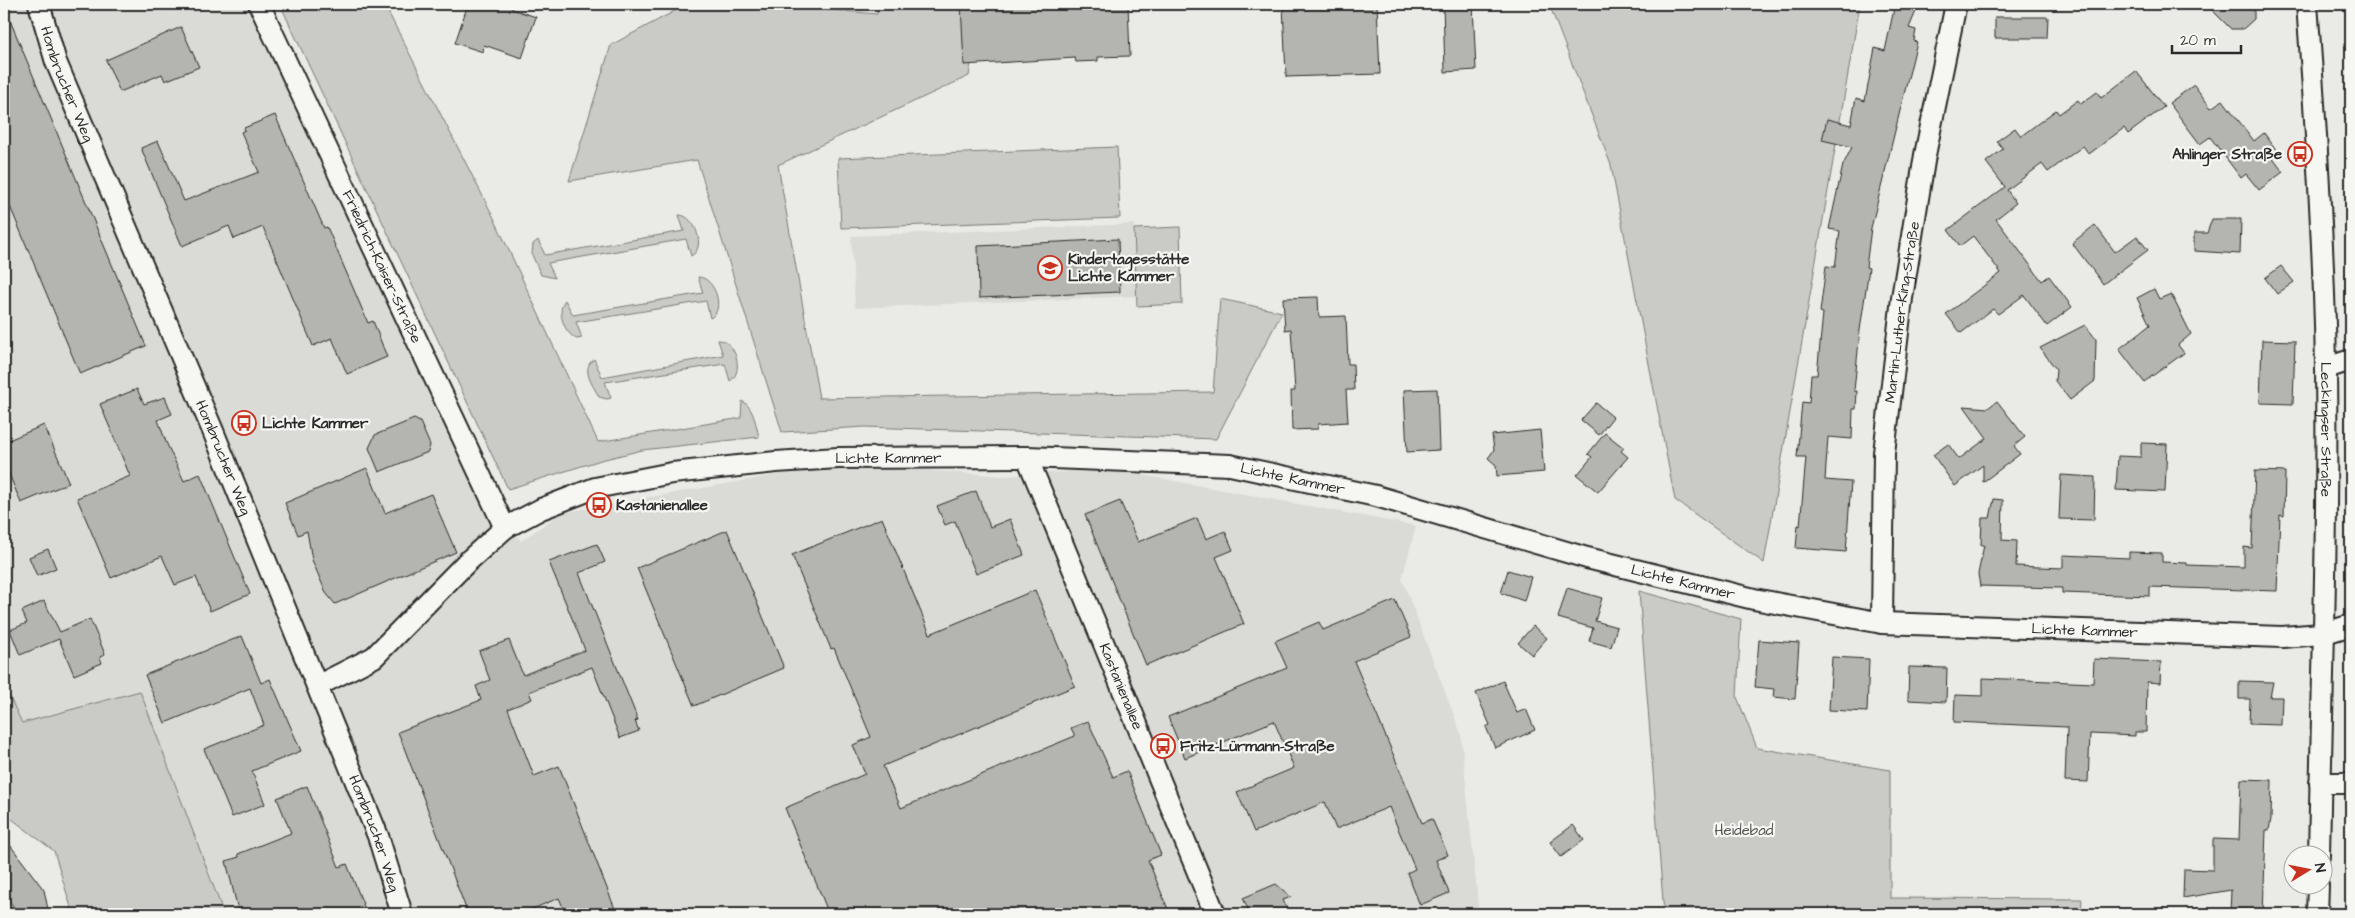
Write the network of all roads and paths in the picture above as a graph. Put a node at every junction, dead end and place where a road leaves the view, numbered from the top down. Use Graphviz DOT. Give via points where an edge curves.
graph roads {
  1 [pos="39,4"];
  2 [pos="259,4"];
  3 [pos="1956,4"];
  4 [pos="2307,4"];
  5 [pos="2351,360"];
  6 [pos="2326,368"];
  7 [pos="1027,457"];
  8 [pos="505,528"];
  9 [pos="1882,623"];
  10 [pos="2351,625"];
  11 [pos="2322,634"];
  12 [pos="317,686"];
  13 [pos="2320,783"];
  14 [pos="2351,783"];
  15 [pos="2319,846"];
  16 [pos="2318,896"];
  17 [pos="402,914"];
  18 [pos="1215,914"];
  19 [pos="2318,914"];
  1 -- 12 [label="street, Hombrucher Weg" via="56,62"];
  2 -- 8 [label="street, Friedrich-Kaiser-Straße"];
  3 -- 9 [label="street, Martin-Luther-King-Straße" via="1925,155 1902,298 1884,454"];
  4 -- 6 [label="street, Leckingser Straße" via="2318,153"];
  5 -- 6 [label="street"];
  6 -- 11 [label="street, Leckingser Straße"];
  7 -- 8 [label="street, Lichte Kammer" via="838,458 672,473 596,488 541,509"];
  7 -- 9 [label="street, Lichte Kammer" via="1230,465 1376,496 1587,558 1754,599"];
  7 -- 18 [label="street, Kastanienallee"];
  8 -- 12 [label="street, Lichte Kammer" via="374,657"];
  9 -- 11 [label="street, Lichte Kammer" via="2272,637"];
  10 -- 11 [label="street, Lichte Kammer"];
  11 -- 13 [label="street, Leckingser Straße"];
  12 -- 17 [label="street, Hombrucher Weg" via="378,836"];
  13 -- 14 [label="street"];
  13 -- 15 [label="street, Leckingser Straße"];
  16 -- 19 [label="street"];
}
